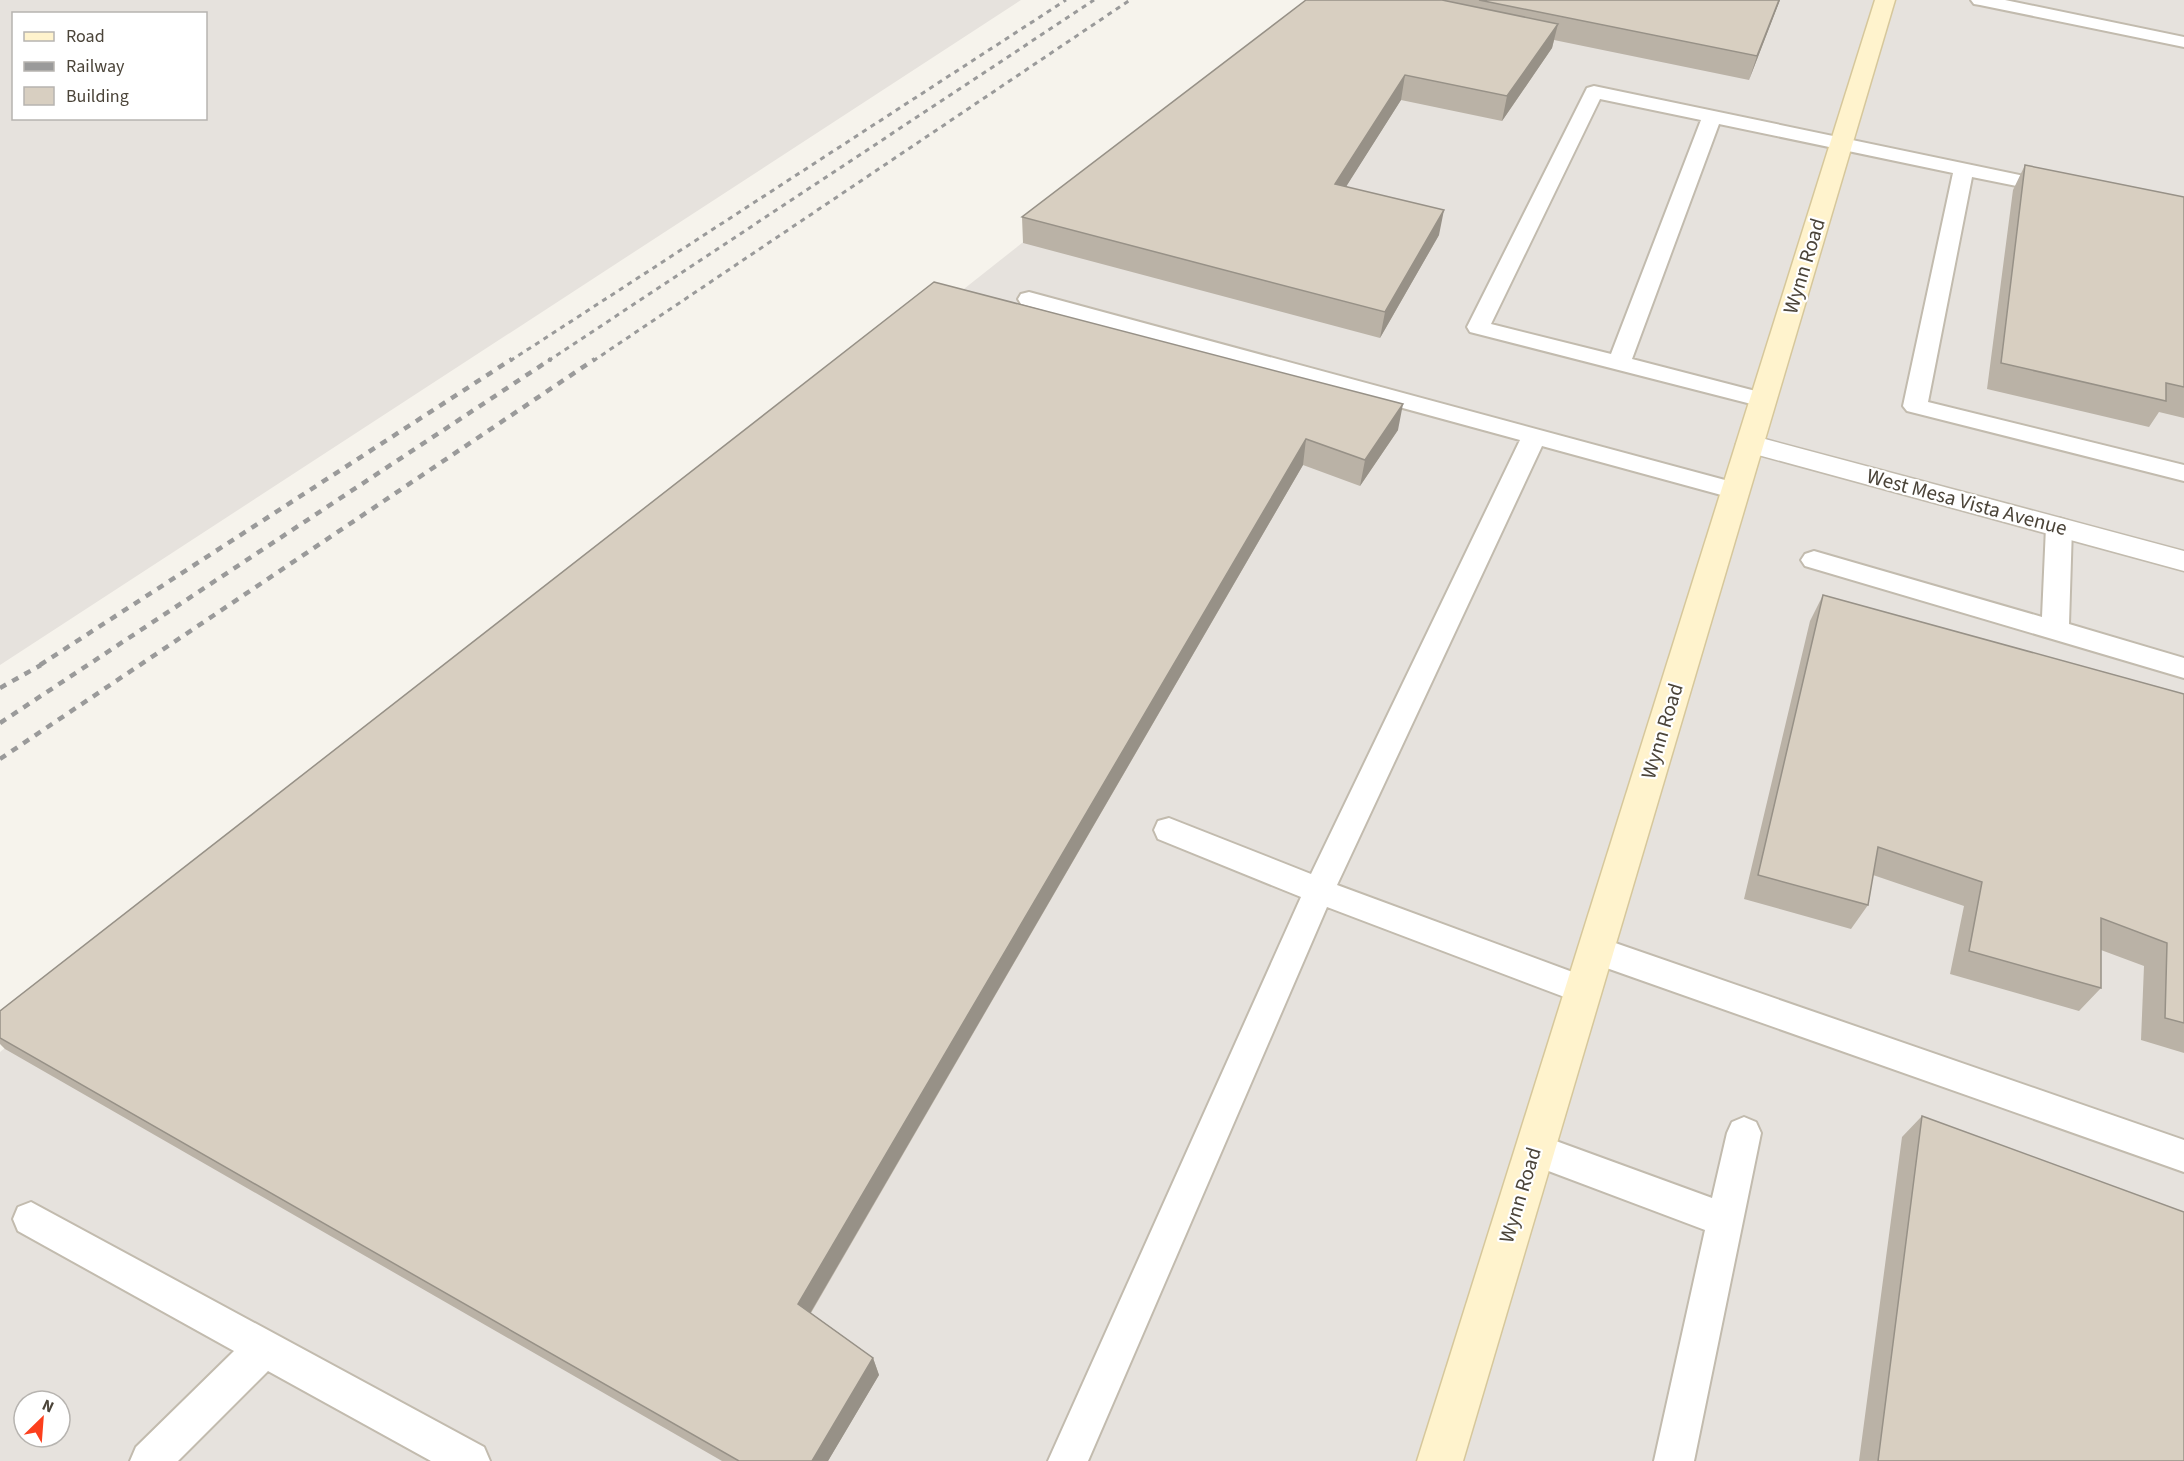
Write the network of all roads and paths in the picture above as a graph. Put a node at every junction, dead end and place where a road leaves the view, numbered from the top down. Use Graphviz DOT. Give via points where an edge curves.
graph roads {
  1 [pos="1885,0"];
  2 [pos="1980,0"];
  3 [pos="2184,42"];
  4 [pos="1712,116"];
  5 [pos="1841,143"];
  6 [pos="1964,169"];
  7 [pos="2080,193"];
  8 [pos="1029,299"];
  9 [pos="1619,363"];
  10 [pos="1763,400"];
  11 [pos="1534,437"];
  12 [pos="1750,444"];
  13 [pos="2184,473"];
  14 [pos="1736,491"];
  15 [pos="2059,527"];
  16 [pos="1814,560"];
  17 [pos="2184,561"];
  18 [pos="2055,630"];
  19 [pos="2184,668"];
  20 [pos="1169,830"];
  21 [pos="1319,891"];
  22 [pos="1595,950"];
  23 [pos="1583,990"];
  24 [pos="1744,1133"];
  25 [pos="1534,1149"];
  26 [pos="2184,1156"];
  27 [pos="31,1219"];
  28 [pos="1725,1220"];
  29 [pos="264,1348"];
  30 [pos="150,1461"];
  31 [pos="470,1461"];
  32 [pos="1068,1461"];
  33 [pos="1440,1461"];
  34 [pos="1674,1461"];
  1 -- 5 [label="street, Wynn Road"];
  2 -- 3 [label="lane"];
  4 -- 5 [label="lane"];
  4 -- 9 [label="lane"];
  4 -- 9 [label="lane" via="1594,92 1478,327"];
  5 -- 6 [label="lane"];
  5 -- 10 [label="street, Wynn Road"];
  6 -- 7 [label="lane"];
  6 -- 13 [label="lane" via="1915,406"];
  8 -- 11 [label="lane"];
  9 -- 10 [label="lane"];
  10 -- 12 [label="street, Wynn Road"];
  11 -- 14 [label="lane"];
  11 -- 21 [label="lane"];
  12 -- 14 [label="street, Wynn Road"];
  12 -- 15 [label="street, West Mesa Vista Avenue"];
  14 -- 22 [label="street, Wynn Road"];
  15 -- 17 [label="street, West Mesa Vista Avenue"];
  15 -- 18 [label="lane"];
  16 -- 18 [label="lane"];
  18 -- 19 [label="lane"];
  20 -- 21 [label="lane"];
  21 -- 23 [label="lane"];
  21 -- 32 [label="lane"];
  22 -- 23 [label="street, Wynn Road"];
  22 -- 26 [label="lane"];
  23 -- 25 [label="street, Wynn Road"];
  24 -- 28 [label="lane"];
  25 -- 28 [label="lane"];
  25 -- 33 [label="street, Wynn Road"];
  27 -- 29 [label="lane"];
  28 -- 34 [label="lane"];
  29 -- 30 [label="lane"];
  29 -- 31 [label="lane"];
}
